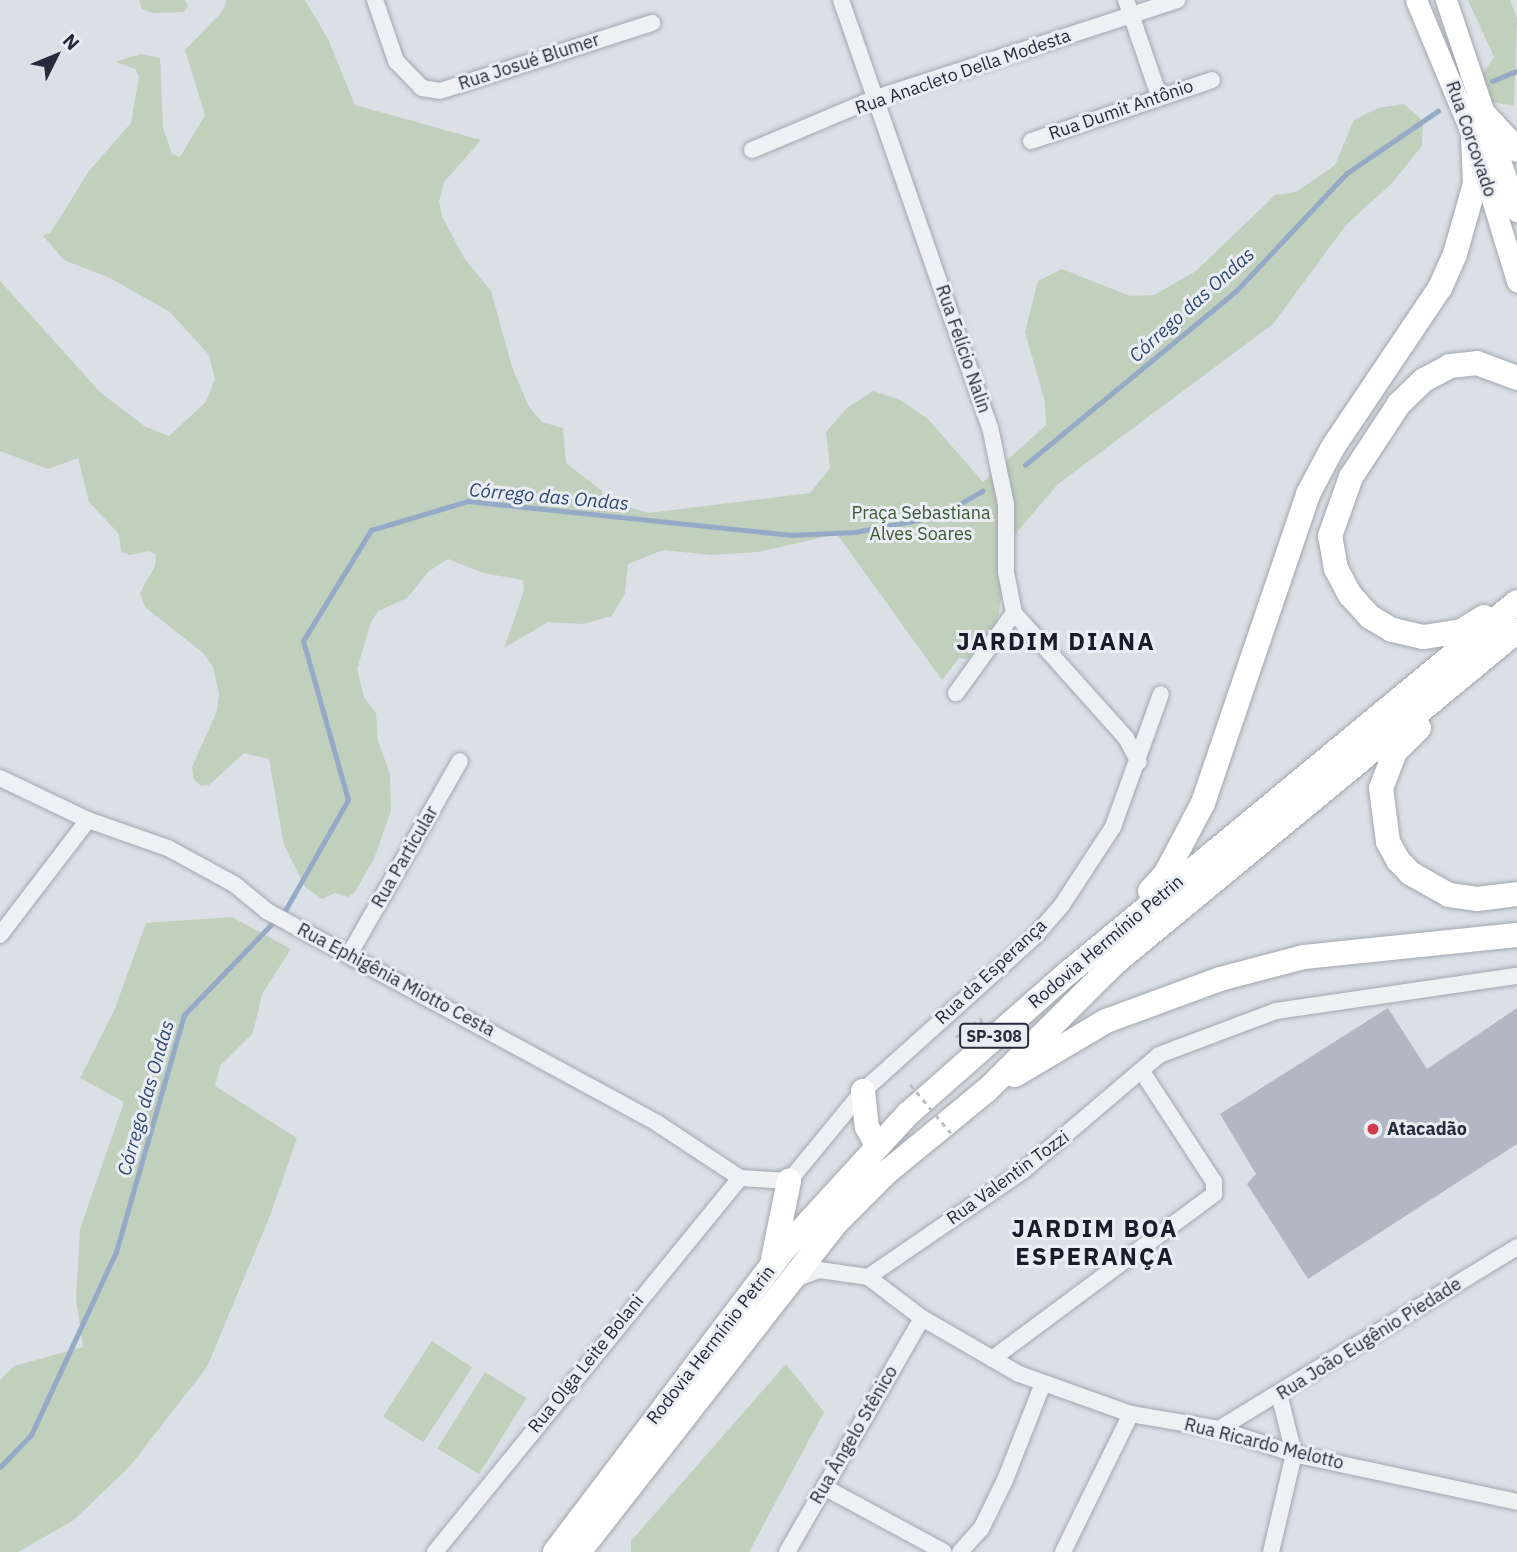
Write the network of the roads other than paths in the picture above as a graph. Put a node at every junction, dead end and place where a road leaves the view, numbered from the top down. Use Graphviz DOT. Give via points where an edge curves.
graph roads {
  1 [pos="375,0"];
  2 [pos="841,0"];
  3 [pos="1126,0"];
  4 [pos="1177,0"];
  5 [pos="1416,0"];
  6 [pos="1446,0"];
  7 [pos="1132,16"];
  8 [pos="652,23"];
  9 [pos="1212,80"];
  10 [pos="1159,96"];
  11 [pos="876,99"];
  12 [pos="1479,126"];
  13 [pos="1031,141"];
  14 [pos="752,150"];
  15 [pos="1517,150"];
  16 [pos="1517,211"];
  17 [pos="1517,281"];
  18 [pos="1517,377"];
  19 [pos="1517,596"];
  20 [pos="1517,602"];
  21 [pos="1014,613"];
  22 [pos="1517,631"];
  23 [pos="956,693"];
  24 [pos="1161,694"];
  25 [pos="460,761"];
  26 [pos="1139,762"];
  27 [pos="0,778"];
  28 [pos="88,820"];
  29 [pos="1517,894"];
  30 [pos="0,935"];
  31 [pos="1517,935"];
  32 [pos="350,953"];
  33 [pos="1068,973"];
  34 [pos="1517,976"];
  35 [pos="1143,1073"];
  36 [pos="987,1090"];
  37 [pos="863,1091"];
  38 [pos="877,1145"];
  39 [pos="740,1178"];
  40 [pos="789,1181"];
  41 [pos="1517,1247"];
  42 [pos="771,1269"];
  43 [pos="868,1277"];
  44 [pos="795,1279"];
  45 [pos="922,1318"];
  46 [pos="992,1359"];
  47 [pos="1042,1386"];
  48 [pos="1279,1394"];
  49 [pos="1131,1414"];
  50 [pos="1219,1429"];
  51 [pos="1294,1454"];
  52 [pos="824,1487"];
  53 [pos="1517,1502"];
  54 [pos="435,1552"];
  55 [pos="555,1552"];
  56 [pos="579,1552"];
  57 [pos="787,1552"];
  58 [pos="944,1552"];
  59 [pos="960,1552"];
  60 [pos="1063,1552"];
  61 [pos="1271,1552"];
  1 -- 8 [label="street, Rua Josué Blumer" via="396,61 422,89 440,91"];
  2 -- 11 [label="street, Rua Felício Nalin"];
  3 -- 7 [label="street"];
  4 -- 7 [label="street, Rua Anacleto Della Modesta"];
  5 -- 12 [label="street, Rua Corcovado"];
  6 -- 12 [label="street, Rua Corcovado"];
  7 -- 10 [label="street"];
  7 -- 11 [label="street, Rua Anacleto Della Modesta"];
  9 -- 10 [label="street, Rua Dumit Antônio"];
  10 -- 13 [label="street, Rua Dumit Antônio"];
  11 -- 14 [label="street, Rua Anacleto Della Modesta"];
  11 -- 21 [label="street, Rua Felício Nalin" via="990,427 1006,504 1006,572"];
  12 -- 15 [label="main road"];
  12 -- 16 [label="street, Rua Corcovado"];
  12 -- 17 [label="street, Rua Corcovado"];
  12 -- 33 [label="main road" via="1475,184 1455,254 1440,288 1333,447 1308,494 1191,830 1166,873"];
  18 -- 19 [label="main road" via="1477,363 1450,366 1424,380 1398,404 1351,477 1331,536 1336,569 1350,596 1370,617 1392,630 1423,637 1462,631"];
  20 -- 33 [label="main road, Rodovia Hermínio Petrin / SP-308"];
  21 -- 23 [label="street"];
  21 -- 26 [label="street" via="1097,703"];
  22 -- 29 [label="main road" via="1395,752 1381,788 1388,842 1410,873 1449,895 1477,899"];
  22 -- 36 [label="main road, Rodovia Hermínio Petrin / SP-308" via="1117,961"];
  24 -- 26 [label="street, Rua da Esperança"];
  25 -- 32 [label="street, Rua Particular"];
  26 -- 37 [label="street, Rua da Esperança" via="1113,827 1062,905 1036,935"];
  27 -- 28 [label="street, Rua Ephigênia Miotto Cesta"];
  28 -- 30 [label="street"];
  28 -- 32 [label="street, Rua Ephigênia Miotto Cesta" via="168,848 234,884 267,911"];
  31 -- 36 [label="main road" via="1304,957 1220,979 1105,1021"];
  32 -- 39 [label="street, Rua Ephigênia Miotto Cesta" via="657,1123"];
  33 -- 38 [label="main road, Rodovia Hermínio Petrin / SP-308"];
  34 -- 35 [label="street, Rua Valentin Tozzi" via="1276,1011 1159,1055"];
  35 -- 43 [label="street, Rua Valentin Tozzi" via="1024,1170"];
  35 -- 46 [label="street" via="1214,1182 1213,1194"];
  36 -- 44 [label="main road, Rodovia Hermínio Petrin / SP-308" via="887,1172 836,1223"];
  37 -- 38 [label="main road" via="867,1127"];
  37 -- 40 [label="street, Rua da Esperança"];
  38 -- 42 [label="main road, Rodovia Hermínio Petrin / SP-308"];
  39 -- 40 [label="street"];
  39 -- 54 [label="street, Rua Olga Leite Bolani"];
  40 -- 42 [label="main road"];
  41 -- 48 [label="street, Rua João Eugênio Piedade"];
  42 -- 55 [label="main road, Rodovia Hermínio Petrin / SP-308"];
  43 -- 44 [label="street, Rua Ricardo Melotto" via="820,1270"];
  43 -- 45 [label="street, Rua Ricardo Melotto"];
  44 -- 56 [label="main road, Rodovia Hermínio Petrin / SP-308"];
  45 -- 46 [label="street, Rua Ricardo Melotto"];
  45 -- 52 [label="street, Rua Ângelo Stênico"];
  46 -- 47 [label="street, Rua Ricardo Melotto"];
  47 -- 49 [label="street, Rua Ricardo Melotto"];
  47 -- 59 [label="street" via="981,1529"];
  48 -- 50 [label="street, Rua João Eugênio Piedade"];
  48 -- 51 [label="street"];
  49 -- 50 [label="street, Rua Ricardo Melotto"];
  49 -- 60 [label="street"];
  50 -- 51 [label="street, Rua Ricardo Melotto"];
  51 -- 53 [label="street, Rua Ricardo Melotto"];
  51 -- 61 [label="street"];
  52 -- 57 [label="street, Rua Ângelo Stênico"];
  52 -- 58 [label="street"];
}
